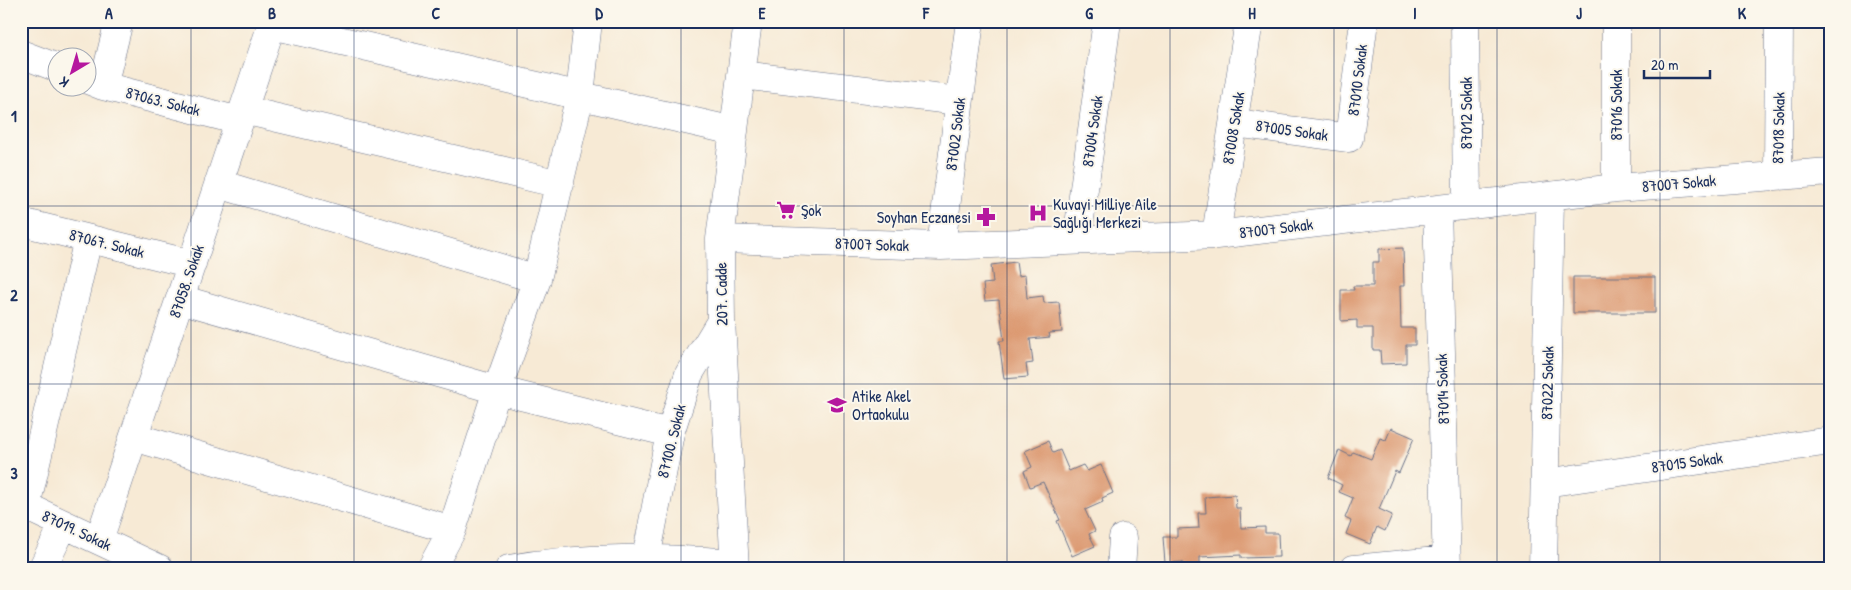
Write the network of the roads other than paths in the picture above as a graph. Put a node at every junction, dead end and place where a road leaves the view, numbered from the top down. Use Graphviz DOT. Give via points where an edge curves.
graph roads {
  1 [pos="119,21"];
  2 [pos="588,21"];
  3 [pos="748,21"];
  4 [pos="970,21"];
  5 [pos="1107,21"];
  6 [pos="1250,21"];
  7 [pos="1364,21"];
  8 [pos="1465,21"];
  9 [pos="1616,21"];
  10 [pos="1779,21"];
  11 [pos="273,23"];
  12 [pos="21,54"];
  13 [pos="48,64"];
  14 [pos="98,75"];
  15 [pos="742,75"];
  16 [pos="98,84"];
  17 [pos="580,95"];
  18 [pos="960,101"];
  19 [pos="242,116"];
  20 [pos="1235,123"];
  21 [pos="734,131"];
  22 [pos="1349,138"];
  23 [pos="1830,172"];
  24 [pos="1778,175"];
  25 [pos="219,184"];
  26 [pos="560,184"];
  27 [pos="1616,188"];
  28 [pos="1550,197"];
  29 [pos="1467,205"];
  30 [pos="1437,209"];
  31 [pos="21,222"];
  32 [pos="1216,235"];
  33 [pos="88,239"];
  34 [pos="720,239"];
  35 [pos="1077,240"];
  36 [pos="941,246"];
  37 [pos="192,264"];
  38 [pos="537,278"];
  39 [pos="180,299"];
  40 [pos="721,321"];
  41 [pos="497,390"];
  42 [pos="670,433"];
  43 [pos="134,437"];
  44 [pos="1830,441"];
  45 [pos="1545,483"];
  46 [pos="23,505"];
  47 [pos="64,524"];
  48 [pos="452,530"];
  49 [pos="1123,538"];
  50 [pos="99,540"];
  51 [pos="645,563"];
  52 [pos="1447,564"];
  53 [pos="536,566"];
  54 [pos="735,566"];
  55 [pos="42,569"];
  56 [pos="160,569"];
  57 [pos="432,569"];
  58 [pos="510,569"];
  59 [pos="1121,569"];
  60 [pos="1354,569"];
  61 [pos="1543,569"];
  1 -- 14 [label="street"];
  2 -- 17 [label="street"];
  3 -- 15 [label="street, 207. Cadde"];
  4 -- 18 [label="street, 87002 Sokak"];
  5 -- 35 [label="street, 87004 Sokak"];
  6 -- 20 [label="street, 87008 Sokak"];
  7 -- 22 [label="street, 87010 Sokak"];
  8 -- 29 [label="street, 87012 Sokak"];
  9 -- 27 [label="street, 87016 Sokak"];
  10 -- 24 [label="street, 87018 Sokak"];
  11 -- 17 [label="street"];
  11 -- 19 [label="street, 87058. Sokak"];
  12 -- 13 [label="street"];
  15 -- 18 [label="street"];
  15 -- 21 [label="street, 207. Cadde"];
  16 -- 19 [label="street, 87063. Sokak"];
  17 -- 21 [label="street"];
  17 -- 26 [label="street"];
  18 -- 36 [label="street, 87002 Sokak"];
  19 -- 25 [label="street, 87058. Sokak"];
  19 -- 26 [label="street, 87063. Sokak"];
  20 -- 22 [label="street, 87005 Sokak"];
  20 -- 32 [label="street, 87008 Sokak"];
  21 -- 34 [label="street, 207. Cadde"];
  23 -- 24 [label="street, 87007 Sokak"];
  24 -- 27 [label="street, 87007 Sokak"];
  25 -- 37 [label="street, 87058. Sokak"];
  25 -- 38 [label="street"];
  26 -- 38 [label="street"];
  27 -- 28 [label="street, 87007 Sokak"];
  28 -- 29 [label="street, 87007 Sokak"];
  28 -- 45 [label="street, 87022 Sokak"];
  29 -- 30 [label="street, 87007 Sokak"];
  30 -- 32 [label="street, 87007 Sokak"];
  30 -- 52 [label="street, 87014 Sokak"];
  31 -- 33 [label="street, 87067. Sokak"];
  32 -- 35 [label="street, 87007 Sokak"];
  33 -- 37 [label="street, 87067. Sokak"];
  33 -- 46 [label="street"];
  34 -- 36 [label="street, 87007 Sokak"];
  34 -- 40 [label="street, 207. Cadde"];
  35 -- 36 [label="street, 87007 Sokak"];
  37 -- 39 [label="street, 87058. Sokak"];
  38 -- 41 [label="street"];
  39 -- 41 [label="street"];
  39 -- 43 [label="street, 87058. Sokak"];
  40 -- 42 [label="street, 87100. Sokak" via="689,374"];
  40 -- 54 [label="street, 207. Cadde"];
  41 -- 42 [label="street"];
  41 -- 48 [label="street"];
  42 -- 51 [label="street, 87100. Sokak"];
  43 -- 48 [label="street"];
  43 -- 50 [label="street, 87058. Sokak"];
  44 -- 45 [label="street, 87015 Sokak"];
  45 -- 61 [label="street, 87022 Sokak"];
  46 -- 47 [label="street, 87019. Sokak"];
  47 -- 50 [label="street, 87019. Sokak"];
  47 -- 55 [label="street"];
  48 -- 57 [label="street"];
  49 -- 59 [label="street"];
  50 -- 56 [label="street, 87019. Sokak"];
  51 -- 53 [label="street"];
  51 -- 54 [label="street"];
  52 -- 60 [label="street"];
  53 -- 58 [label="street"];
}
